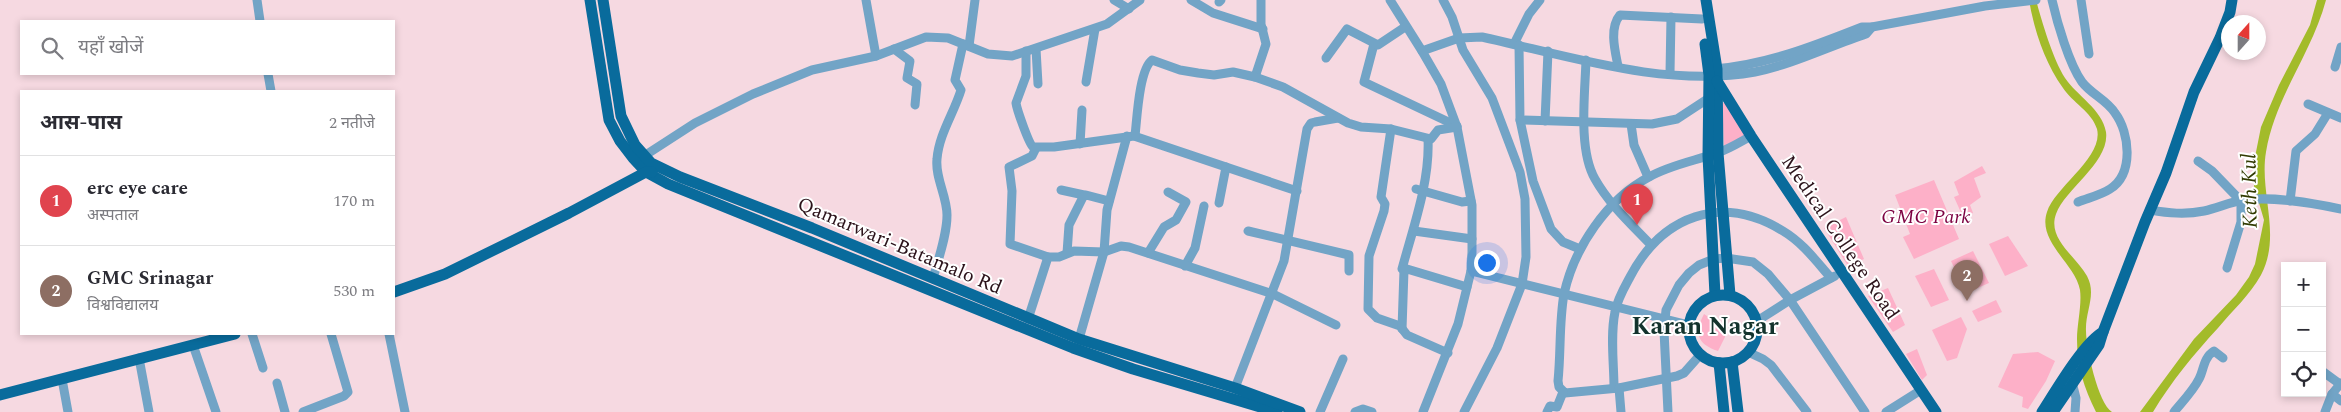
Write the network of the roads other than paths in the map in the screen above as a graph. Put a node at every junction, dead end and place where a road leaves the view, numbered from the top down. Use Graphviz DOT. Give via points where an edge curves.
graph roads {
  1 [pos="257,0"];
  2 [pos="590,0"];
  3 [pos="603,0"];
  4 [pos="866,0"];
  5 [pos="975,0"];
  6 [pos="1114,0"];
  7 [pos="1140,0"];
  8 [pos="1191,0"];
  9 [pos="1261,0"];
  10 [pos="1390,0"];
  11 [pos="1443,0"];
  12 [pos="1540,0"];
  13 [pos="1699,0"];
  14 [pos="1706,0"];
  15 [pos="2036,0"];
  16 [pos="2052,0"];
  17 [pos="2081,0"];
  18 [pos="2232,0"];
  19 [pos="1129,10"];
  20 [pos="1671,17"];
  21 [pos="1702,19"];
  22 [pos="260,20"];
  23 [pos="1405,28"];
  24 [pos="1095,29"];
  25 [pos="1263,29"];
  26 [pos="1456,39"];
  27 [pos="1374,44"];
  28 [pos="1516,44"];
  29 [pos="966,45"];
  30 [pos="2341,47"];
  31 [pos="1036,48"];
  32 [pos="894,49"];
  33 [pos="1422,51"];
  34 [pos="1026,52"];
  35 [pos="1548,52"];
  36 [pos="2089,54"];
  37 [pos="876,56"];
  38 [pos="1326,58"];
  39 [pos="1586,60"];
  40 [pos="1618,66"];
  41 [pos="2335,66"];
  42 [pos="1670,73"];
  43 [pos="1714,74"];
  44 [pos="268,75"];
  45 [pos="1255,77"];
  46 [pos="1086,82"];
  47 [pos="1038,84"];
  48 [pos="271,90"];
  49 [pos="1709,98"];
  50 [pos="2308,104"];
  51 [pos="915,105"];
  52 [pos="1082,110"];
  53 [pos="2328,113"];
  54 [pos="1338,118"];
  55 [pos="2341,118"];
  56 [pos="1520,120"];
  57 [pos="1545,120"];
  58 [pos="1584,121"];
  59 [pos="1631,124"];
  60 [pos="1458,127"];
  61 [pos="1391,129"];
  62 [pos="1131,136"];
  63 [pos="1751,136"];
  64 [pos="1428,139"];
  65 [pos="1080,144"];
  66 [pos="1036,148"];
  67 [pos="1713,154"];
  68 [pos="644,156"];
  69 [pos="2198,161"];
  70 [pos="1226,167"];
  71 [pos="646,172"];
  72 [pos="680,177"];
  73 [pos="1648,177"];
  74 [pos="1061,190"];
  75 [pos="1419,190"];
  76 [pos="1297,191"];
  77 [pos="1168,192"];
  78 [pos="1084,195"];
  79 [pos="1471,201"];
  80 [pos="2240,201"];
  81 [pos="2287,201"];
  82 [pos="1109,202"];
  83 [pos="2078,202"];
  84 [pos="1219,203"];
  85 [pos="1613,204"];
  86 [pos="1204,206"];
  87 [pos="2341,208"];
  88 [pos="2150,210"];
  89 [pos="1717,213"];
  90 [pos="785,218"];
  91 [pos="780,230"];
  92 [pos="1248,231"];
  93 [pos="1414,231"];
  94 [pos="1472,239"];
  95 [pos="1288,240"];
  96 [pos="1650,244"];
  97 [pos="1580,249"];
  98 [pos="1104,252"];
  99 [pos="1067,253"];
  100 [pos="1148,253"];
  101 [pos="1048,257"];
  102 [pos="1726,258"];
  103 [pos="1714,259"];
  104 [pos="1185,266"];
  105 [pos="2227,268"];
  106 [pos="1402,270"];
  107 [pos="1349,271"];
  108 [pos="1471,271"];
  109 [pos="1843,272"];
  110 [pos="1832,278"];
  111 [pos="933,279"];
  112 [pos="1522,284"];
  113 [pos="1468,287"];
  114 [pos="395,292"];
  115 [pos="1273,294"];
  116 [pos="1564,294"];
  117 [pos="1715,295"];
  118 [pos="1730,295"];
  119 [pos="1790,300"];
  120 [pos="1616,307"];
  121 [pos="1028,319"];
  122 [pos="1664,319"];
  123 [pos="1758,321"];
  124 [pos="1336,325"];
  125 [pos="1689,325"];
  126 [pos="1402,329"];
  127 [pos="231,335"];
  128 [pos="252,335"];
  129 [pos="330,335"];
  130 [pos="389,335"];
  131 [pos="1079,339"];
  132 [pos="193,345"];
  133 [pos="1748,352"];
  134 [pos="1448,353"];
  135 [pos="1700,355"];
  136 [pos="139,358"];
  137 [pos="1343,358"];
  138 [pos="2223,358"];
  139 [pos="1732,362"];
  140 [pos="1719,363"];
  141 [pos="263,368"];
  142 [pos="2326,374"];
  143 [pos="2074,375"];
  144 [pos="62,379"];
  145 [pos="1665,380"];
  146 [pos="277,383"];
  147 [pos="2340,383"];
  148 [pos="1235,388"];
  149 [pos="1617,388"];
  150 [pos="1921,390"];
  151 [pos="1563,392"];
  152 [pos="2332,394"];
  153 [pos="0,395"];
  154 [pos="2341,401"];
  155 [pos="1803,411"];
  156 [pos="68,412"];
  157 [pos="149,412"];
  158 [pos="216,412"];
  159 [pos="285,412"];
  160 [pos="303,412"];
  161 [pos="405,412"];
  162 [pos="1277,412"];
  163 [pos="1300,412"];
  164 [pos="1320,412"];
  165 [pos="1355,412"];
  166 [pos="1372,412"];
  167 [pos="1424,412"];
  168 [pos="1464,412"];
  169 [pos="1547,412"];
  170 [pos="1621,412"];
  171 [pos="1668,412"];
  172 [pos="1724,412"];
  173 [pos="1738,412"];
  174 [pos="1865,412"];
  175 [pos="1886,412"];
  176 [pos="1936,412"];
  177 [pos="2042,412"];
  178 [pos="2053,412"];
  179 [pos="2075,412"];
  180 [pos="2174,412"];
  181 [pos="2325,412"];
  1 -- 22 [label="street"];
  2 -- 71 [label="main road, Qamarwari-Batamalo Rd" via="609,120 620,141"];
  3 -- 68 [label="main road, Qamarwari-Batamalo Rd" via="621,116"];
  4 -- 37 [label="street"];
  5 -- 29 [label="street"];
  6 -- 19 [label="street"];
  7 -- 19 [label="street"];
  8 -- 25 [label="street" via="1213,13"];
  9 -- 25 [label="street"];
  10 -- 23 [label="street"];
  11 -- 26 [label="street" via="1452,17"];
  12 -- 28 [label="street" via="1529,14"];
  13 -- 21 [label="main road"];
  14 -- 43 [label="main road"];
  15 -- 43 [label="street" via="1862,26 1813,46"];
  16 -- 83 [label="street" via="2077,72 2089,90 2116,114 2126,140 2125,164 2114,186"];
  17 -- 36 [label="street"];
  18 -- 88 [label="main road" via="2230,12 2194,92"];
  19 -- 24 [label="street"];
  20 -- 21 [label="street"];
  20 -- 40 [label="street" via="1623,14 1618,17 1614,42"];
  20 -- 42 [label="street"];
  21 -- 43 [label="main road"];
  23 -- 27 [label="street" via="1380,44"];
  23 -- 33 [label="street"];
  24 -- 31 [label="street"];
  24 -- 46 [label="street"];
  25 -- 45 [label="street" via="1266,44"];
  26 -- 28 [label="street" via="1482,37"];
  26 -- 33 [label="street"];
  26 -- 112 [label="street" via="1492,98 1520,172 1526,236"];
  27 -- 38 [label="street" via="1346,29"];
  27 -- 60 [label="street" via="1364,82"];
  28 -- 35 [label="street"];
  28 -- 56 [label="street"];
  29 -- 32 [label="street" via="948,38 926,37"];
  29 -- 34 [label="street" via="999,56"];
  29 -- 111 [label="street" via="955,80 961,90 937,159 947,213"];
  30 -- 41 [label="street"];
  31 -- 34 [label="street"];
  31 -- 47 [label="street"];
  32 -- 37 [label="street"];
  32 -- 51 [label="street" via="910,61 907,78 917,84"];
  33 -- 60 [label="street" via="1442,84"];
  34 -- 66 [label="street" via="1026,76 1016,103 1029,142"];
  35 -- 39 [label="street"];
  35 -- 57 [label="street"];
  37 -- 68 [label="street" via="812,70 753,94 679,131"];
  39 -- 40 [label="street"];
  39 -- 58 [label="street"];
  40 -- 42 [label="street"];
  42 -- 43 [label="street"];
  43 -- 49 [label="main road"];
  43 -- 63 [label="main road, Medical College Road"];
  43 -- 67 [label="main road"];
  44 -- 48 [label="street"];
  45 -- 54 [label="street" via="1283,87"];
  45 -- 62 [label="street" via="1233,72 1198,73 1151,60"];
  49 -- 59 [label="street" via="1667,122"];
  49 -- 67 [label="main road"];
  50 -- 53 [label="street"];
  52 -- 65 [label="street"];
  53 -- 55 [label="street"];
  53 -- 81 [label="street" via="2315,134 2296,151"];
  54 -- 61 [label="street" via="1361,126"];
  54 -- 76 [label="street" via="1309,126"];
  56 -- 57 [label="street"];
  56 -- 97 [label="street" via="1533,181 1552,229 1563,242"];
  57 -- 58 [label="street"];
  58 -- 59 [label="street"];
  58 -- 85 [label="street" via="1594,178"];
  59 -- 73 [label="street" via="1634,145"];
  60 -- 64 [label="street" via="1438,130"];
  60 -- 79 [label="street"];
  61 -- 64 [label="street"];
  61 -- 126 [label="street" via="1381,197 1385,206 1369,256 1367,300 1371,313 1377,318 1397,324"];
  62 -- 65 [label="street"];
  62 -- 70 [label="street"];
  62 -- 82 [label="street"];
  63 -- 67 [label="street"];
  63 -- 109 [label="main road, Medical College Road"];
  64 -- 75 [label="street" via="1429,154"];
  65 -- 66 [label="street"];
  66 -- 101 [label="street" via="1032,156 1009,167 1012,191 1010,244"];
  67 -- 73 [label="street"];
  67 -- 89 [label="main road"];
  68 -- 72 [label="main road, Qamarwari-Batamalo Rd" via="651,163"];
  69 -- 80 [label="street"];
  70 -- 76 [label="street"];
  70 -- 84 [label="street"];
  71 -- 72 [label="main road"];
  71 -- 91 [label="main road, Qamarwari-Batamalo Rd"];
  71 -- 114 [label="main road" via="445,274"];
  72 -- 90 [label="main road, Qamarwari-Batamalo Rd"];
  73 -- 85 [label="street"];
  74 -- 78 [label="street"];
  75 -- 79 [label="street" via="1462,202"];
  75 -- 106 [label="street"];
  76 -- 95 [label="street"];
  77 -- 100 [label="street" via="1184,200 1185,204 1176,220 1164,227"];
  78 -- 82 [label="street"];
  78 -- 99 [label="street" via="1069,225"];
  79 -- 94 [label="street"];
  80 -- 81 [label="street"];
  80 -- 88 [label="street" via="2182,214"];
  80 -- 105 [label="street" via="2241,222"];
  81 -- 87 [label="street"];
  82 -- 98 [label="street"];
  85 -- 96 [label="street"];
  85 -- 97 [label="street"];
  86 -- 104 [label="street" via="1195,248"];
  88 -- 143 [label="main road" via="2103,332"];
  89 -- 96 [label="street" via="1680,223"];
  89 -- 102 [label="main road"];
  89 -- 103 [label="main road"];
  89 -- 110 [label="street" via="1760,221 1780,230 1807,250"];
  90 -- 91 [label="main road"];
  90 -- 111 [label="main road, Qamarwari-Batamalo Rd"];
  91 -- 162 [label="main road, Qamarwari-Batamalo Rd" via="1073,348"];
  92 -- 95 [label="street"];
  93 -- 94 [label="street"];
  94 -- 108 [label="street"];
  95 -- 107 [label="street" via="1349,255"];
  95 -- 115 [label="street"];
  96 -- 120 [label="street"];
  97 -- 116 [label="street"];
  98 -- 99 [label="street"];
  98 -- 100 [label="street" via="1121,246"];
  98 -- 131 [label="street"];
  99 -- 101 [label="street"];
  100 -- 104 [label="street"];
  101 -- 121 [label="street"];
  102 -- 103 [label="street"];
  102 -- 118 [label="main road"];
  102 -- 119 [label="street" via="1753,262"];
  103 -- 117 [label="main road"];
  103 -- 122 [label="street" via="1699,266 1679,285"];
  104 -- 115 [label="street"];
  108 -- 112 [label="street"];
  108 -- 113 [label="street"];
  109 -- 110 [label="street"];
  109 -- 150 [label="main road, Medical College Road"];
  110 -- 119 [label="street"];
  111 -- 121 [label="main road, Qamarwari-Batamalo Rd"];
  112 -- 116 [label="street"];
  112 -- 168 [label="street" via="1498,348"];
  113 -- 126 [label="street" via="1404,270"];
  113 -- 134 [label="street"];
  115 -- 124 [label="street"];
  115 -- 148 [label="street"];
  116 -- 120 [label="street"];
  116 -- 151 [label="street" via="1558,381"];
  117 -- 118 [label="main road"];
  117 -- 125 [label="main road" via="1696,307"];
  118 -- 123 [label="main road" via="1746,302"];
  119 -- 123 [label="street"];
  119 -- 174 [label="street"];
  120 -- 122 [label="street"];
  120 -- 149 [label="street"];
  121 -- 131 [label="main road, Qamarwari-Batamalo Rd"];
  122 -- 125 [label="street"];
  122 -- 145 [label="street"];
  123 -- 133 [label="main road" via="1757,335"];
  125 -- 135 [label="main road" via="1690,337"];
  126 -- 134 [label="street" via="1407,335"];
  127 -- 132 [label="main road"];
  128 -- 141 [label="street"];
  129 -- 160 [label="street" via="348,392"];
  130 -- 161 [label="street"];
  131 -- 148 [label="main road, Qamarwari-Batamalo Rd"];
  132 -- 136 [label="main road"];
  132 -- 158 [label="street"];
  133 -- 139 [label="main road"];
  133 -- 155 [label="street" via="1771,364"];
  134 -- 167 [label="street"];
  135 -- 140 [label="main road"];
  135 -- 145 [label="street" via="1684,373"];
  136 -- 144 [label="main road"];
  136 -- 157 [label="street"];
  137 -- 164 [label="street"];
  138 -- 180 [label="street" via="2214,351 2211,353 2200,378"];
  139 -- 140 [label="main road"];
  139 -- 173 [label="main road"];
  140 -- 172 [label="main road"];
  142 -- 147 [label="street"];
  143 -- 177 [label="main road"];
  143 -- 178 [label="main road"];
  143 -- 179 [label="street"];
  144 -- 153 [label="main road"];
  144 -- 156 [label="street"];
  145 -- 149 [label="street"];
  145 -- 171 [label="street"];
  146 -- 159 [label="street"];
  147 -- 152 [label="street"];
  148 -- 163 [label="main road, Qamarwari-Batamalo Rd"];
  149 -- 151 [label="street" via="1571,394"];
  149 -- 170 [label="street"];
  150 -- 175 [label="street"];
  150 -- 176 [label="main road, Medical College Road"];
  151 -- 169 [label="street" via="1558,405 1550,406"];
  152 -- 154 [label="street"];
  152 -- 181 [label="street"];
  165 -- 166 [label="street" via="1363,409"];
}
